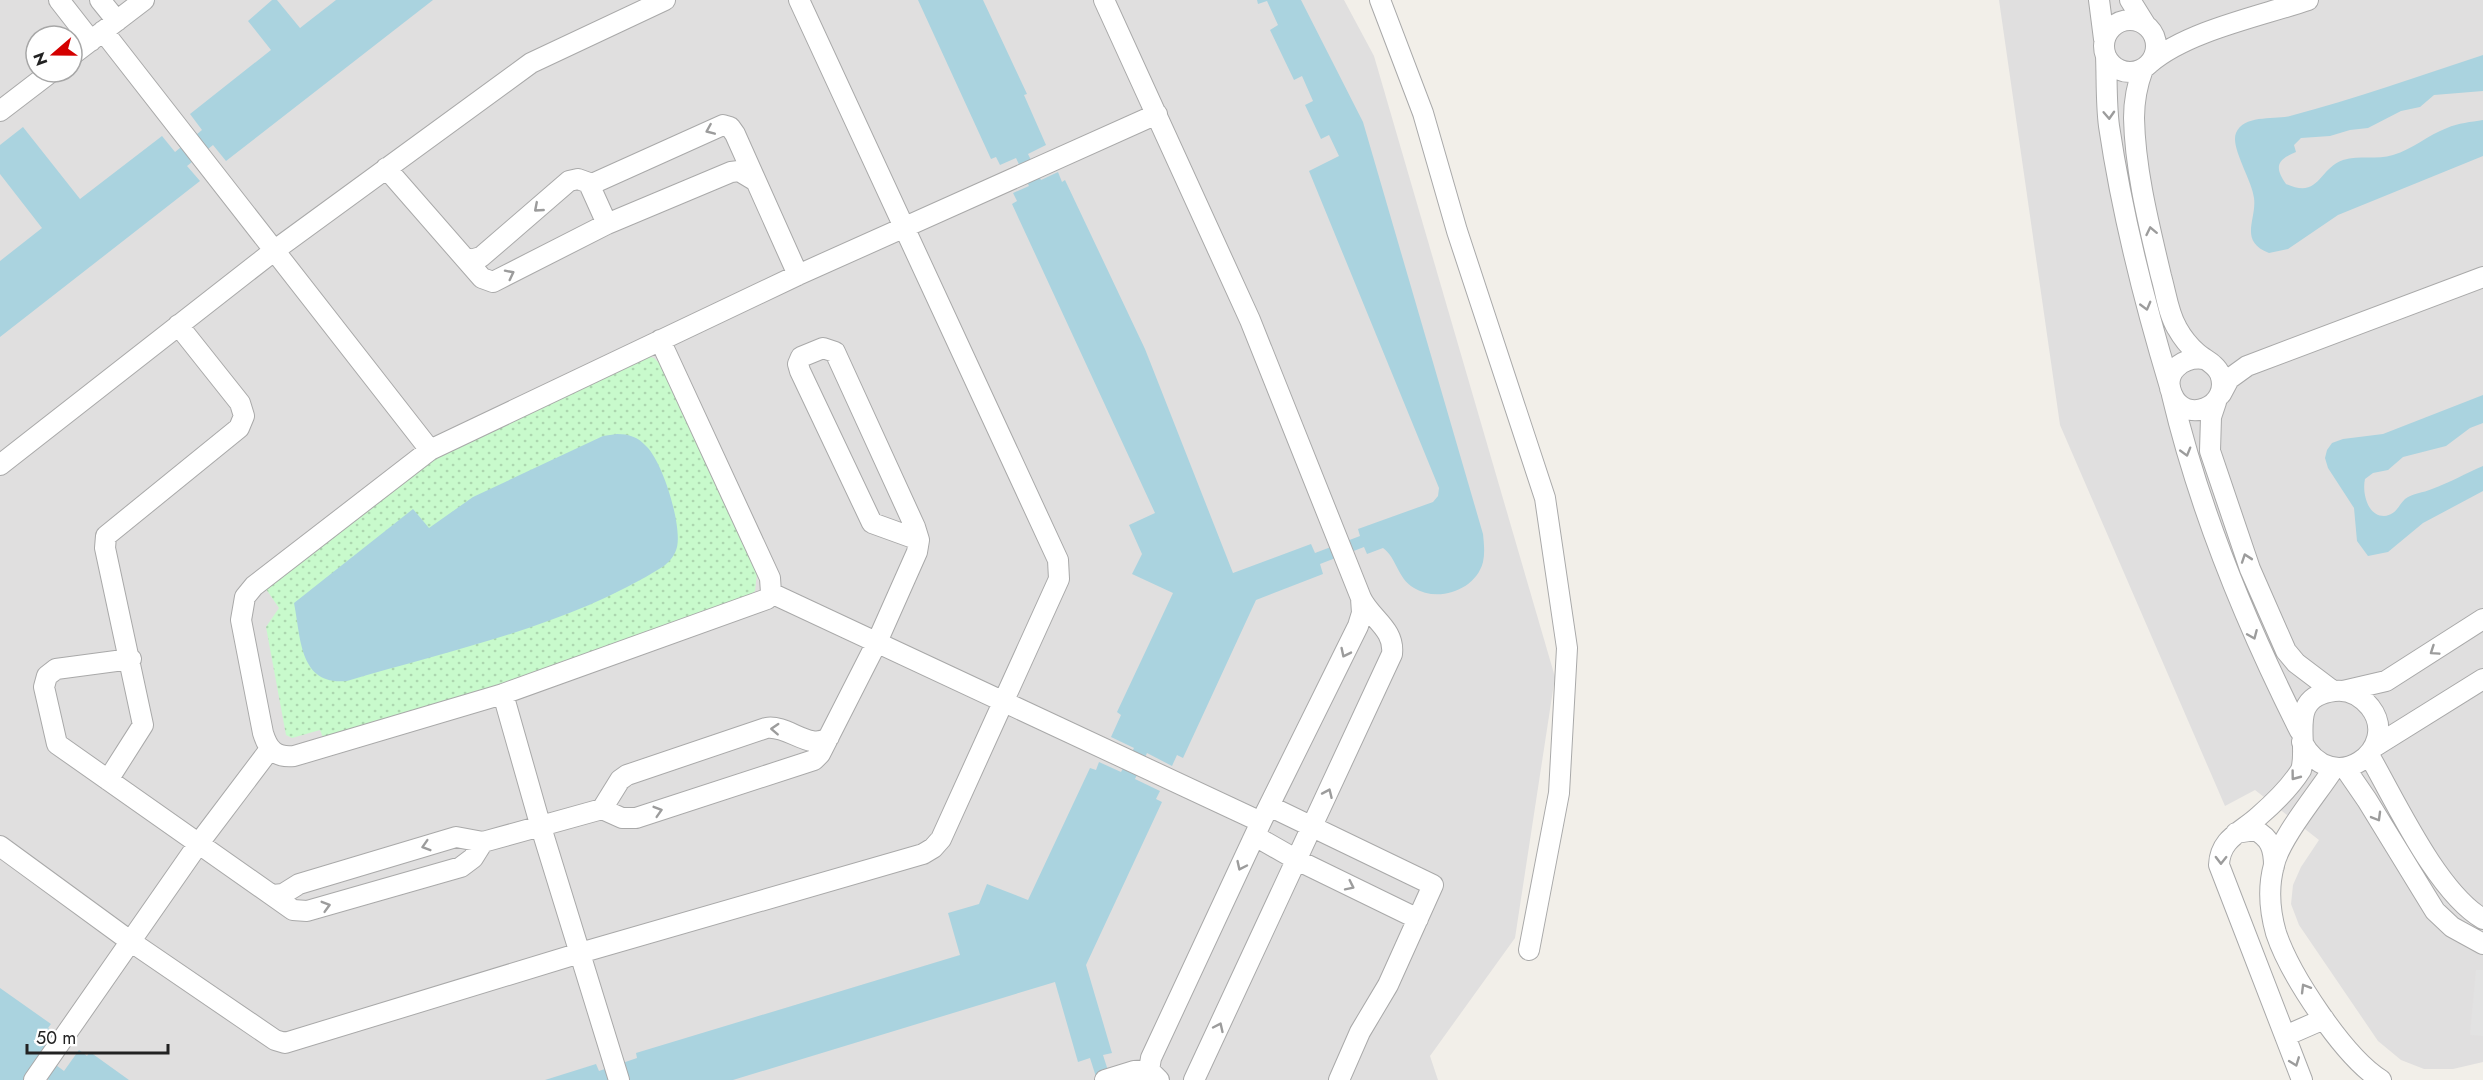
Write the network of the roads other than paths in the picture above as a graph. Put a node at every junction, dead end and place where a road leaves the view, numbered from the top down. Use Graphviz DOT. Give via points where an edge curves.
graph roads {
  1 [pos="58,0"];
  2 [pos="100,0"];
  3 [pos="144,0"];
  4 [pos="665,0"];
  5 [pos="799,0"];
  6 [pos="1104,0"];
  7 [pos="1380,0"];
  8 [pos="2099,0"];
  9 [pos="2130,0"];
  10 [pos="2308,0"];
  11 [pos="2149,28"];
  12 [pos="104,31"];
  13 [pos="2191,39"];
  14 [pos="84,47"];
  15 [pos="2105,48"];
  16 [pos="2146,66"];
  17 [pos="35,84"];
  18 [pos="0,111"];
  19 [pos="1157,114"];
  20 [pos="386,168"];
  21 [pos="754,180"];
  22 [pos="588,184"];
  23 [pos="607,224"];
  24 [pos="906,226"];
  25 [pos="275,250"];
  26 [pos="464,257"];
  27 [pos="798,275"];
  28 [pos="2483,277"];
  29 [pos="178,325"];
  30 [pos="660,340"];
  31 [pos="2207,361"];
  32 [pos="2247,366"];
  33 [pos="2171,391"];
  34 [pos="2218,398"];
  35 [pos="430,450"];
  36 [pos="0,465"];
  37 [pos="919,540"];
  38 [pos="771,593"];
  39 [pos="1361,598"];
  40 [pos="2483,619"];
  41 [pos="876,642"];
  42 [pos="131,659"];
  43 [pos="2483,679"];
  44 [pos="2338,691"];
  45 [pos="503,694"];
  46 [pos="1003,700"];
  47 [pos="829,737"];
  48 [pos="2301,737"];
  49 [pos="270,749"];
  50 [pos="2371,751"];
  51 [pos="2339,768"];
  52 [pos="108,780"];
  53 [pos="602,809"];
  54 [pos="1262,821"];
  55 [pos="540,824"];
  56 [pos="1314,826"];
  57 [pos="2234,834"];
  58 [pos="483,842"];
  59 [pos="199,843"];
  60 [pos="0,846"];
  61 [pos="1297,860"];
  62 [pos="2274,866"];
  63 [pos="2442,881"];
  64 [pos="2422,894"];
  65 [pos="273,895"];
  66 [pos="1418,919"];
  67 [pos="2483,919"];
  68 [pos="130,941"];
  69 [pos="2483,944"];
  70 [pos="2283,948"];
  71 [pos="1529,950"];
  72 [pos="580,953"];
  73 [pos="2255,959"];
  74 [pos="2324,1019"];
  75 [pos="2285,1036"];
  76 [pos="1154,1075"];
  77 [pos="1114,1077"];
  78 [pos="2377,1079"];
  79 [pos="34,1080"];
  80 [pos="619,1080"];
  81 [pos="1194,1080"];
  82 [pos="1339,1080"];
  83 [pos="2302,1080"];
  1 -- 12 [label="street"];
  2 -- 12 [label="street"];
  3 -- 12 [label="street"];
  4 -- 20 [label="street" via="531,63"];
  5 -- 24 [label="street"];
  6 -- 19 [label="street"];
  7 -- 71 [label="street" via="1423,113 1457,231 1545,498 1567,648 1559,793"];
  8 -- 15 [label="street"];
  9 -- 11 [label="street"];
  10 -- 13 [label="street"];
  11 -- 13 [label="street" via="2175,39"];
  11 -- 15 [label="street" via="2129,19 2121,21 2114,25"];
  11 -- 16 [label="street" via="2156,47"];
  12 -- 14 [label="street"];
  12 -- 25 [label="street"];
  13 -- 16 [label="street"];
  15 -- 16 [label="street" via="2118,69 2135,72"];
  15 -- 33 [label="street, one-way" via="2109,124 2125,213"];
  31 -- 16 [label="street, one-way" via="2173,322 2150,231 2134,116 2138,82"];
  17 -- 18 [label="street"];
  19 -- 24 [label="street"];
  19 -- 39 [label="street" via="1250,320"];
  20 -- 25 [label="street"];
  20 -- 26 [label="street"];
  21 -- 22 [label="street, one-way" via="735,134 723,125"];
  21 -- 23 [label="street" via="739,171 731,172"];
  21 -- 27 [label="street"];
  22 -- 23 [label="street"];
  22 -- 26 [label="street, one-way" via="578,179 569,181 481,257"];
  26 -- 23 [label="street, one-way" via="482,278 493,282"];
  24 -- 27 [label="street"];
  24 -- 46 [label="street" via="1059,560 1059,579"];
  25 -- 29 [label="street"];
  25 -- 35 [label="street"];
  27 -- 30 [label="street"];
  28 -- 32 [label="street"];
  29 -- 36 [label="street"];
  29 -- 42 [label="street" via="240,403 244,416 239,428 106,536 105,548"];
  30 -- 35 [label="street"];
  30 -- 38 [label="street" via="770,578"];
  31 -- 32 [label="street" via="2224,368"];
  31 -- 33 [label="street" via="2187,359 2179,364 2170,378"];
  31 -- 34 [label="street" via="2221,377"];
  32 -- 34 [label="street" via="2229,379"];
  33 -- 34 [label="street" via="2184,408 2192,411 2209,407"];
  33 -- 48 [label="street, one-way" via="2186,454 2228,573"];
  44 -- 34 [label="street, one-way" via="2295,663 2259,590 2210,451 2211,417"];
  35 -- 49 [label="street" via="254,586 246,597 241,620 263,733"];
  37 -- 37 [label="street" via="835,352 824,348 801,357 800,371 872,523"];
  37 -- 41 [label="street"];
  38 -- 41 [label="street"];
  38 -- 45 [label="street" via="761,603"];
  39 -- 54 [label="street, one-way" via="1358,626"];
  56 -- 39 [label="street, one-way" via="1392,654 1390,634"];
  40 -- 44 [label="street, one-way" via="2393,678"];
  41 -- 46 [label="street"];
  41 -- 47 [label="street"];
  42 -- 52 [label="street" via="143,725"];
  42 -- 52 [label="street" via="56,669 44,680 57,744"];
  43 -- 50 [label="street"];
  44 -- 48 [label="street" via="2322,694 2306,709"];
  44 -- 50 [label="street" via="2363,699 2372,709 2377,728"];
  45 -- 49 [label="street" via="294,756 277,755"];
  45 -- 55 [label="street"];
  46 -- 54 [label="street"];
  46 -- 72 [label="street" via="941,839 923,854"];
  53 -- 47 [label="street, one-way" via="622,818 636,818 807,764 820,754"];
  47 -- 53 [label="street, one-way" via="813,742 784,728 766,728 627,775"];
  48 -- 51 [label="street" via="2315,760"];
  48 -- 57 [label="street, one-way" via="2304,762 2297,777 2259,816"];
  49 -- 59 [label="street"];
  50 -- 51 [label="street" via="2354,766"];
  50 -- 63 [label="street"];
  51 -- 62 [label="street" via="2278,853"];
  51 -- 64 [label="street, one-way" via="2367,800"];
  52 -- 59 [label="street"];
  53 -- 55 [label="street"];
  54 -- 56 [label="street"];
  54 -- 61 [label="street"];
  54 -- 76 [label="street, one-way" via="1151,1058"];
  55 -- 58 [label="street"];
  55 -- 72 [label="street"];
  56 -- 61 [label="street"];
  56 -- 66 [label="street" via="1433,885"];
  57 -- 62 [label="street" via="2249,829 2262,834 2271,845"];
  57 -- 73 [label="street, one-way" via="2223,846 2219,865"];
  58 -- 65 [label="street, one-way" via="456,837"];
  65 -- 58 [label="street, one-way" via="293,910 307,911 461,867 473,858"];
  59 -- 65 [label="street"];
  59 -- 68 [label="street"];
  60 -- 68 [label="street"];
  61 -- 66 [label="street, one-way"];
  81 -- 61 [label="street, one-way"];
  62 -- 70 [label="street" via="2270,894"];
  63 -- 64 [label="street"];
  63 -- 67 [label="street" via="2465,908"];
  64 -- 69 [label="street" via="2452,927"];
  66 -- 82 [label="street"];
  68 -- 72 [label="street" via="285,1043"];
  68 -- 79 [label="street"];
  70 -- 73 [label="street"];
  74 -- 70 [label="street, one-way"];
  72 -- 80 [label="street"];
  73 -- 75 [label="street"];
  74 -- 75 [label="street"];
  74 -- 78 [label="street" via="2356,1060"];
  75 -- 83 [label="street, one-way"];
  76 -- 77 [label="street"];
}
